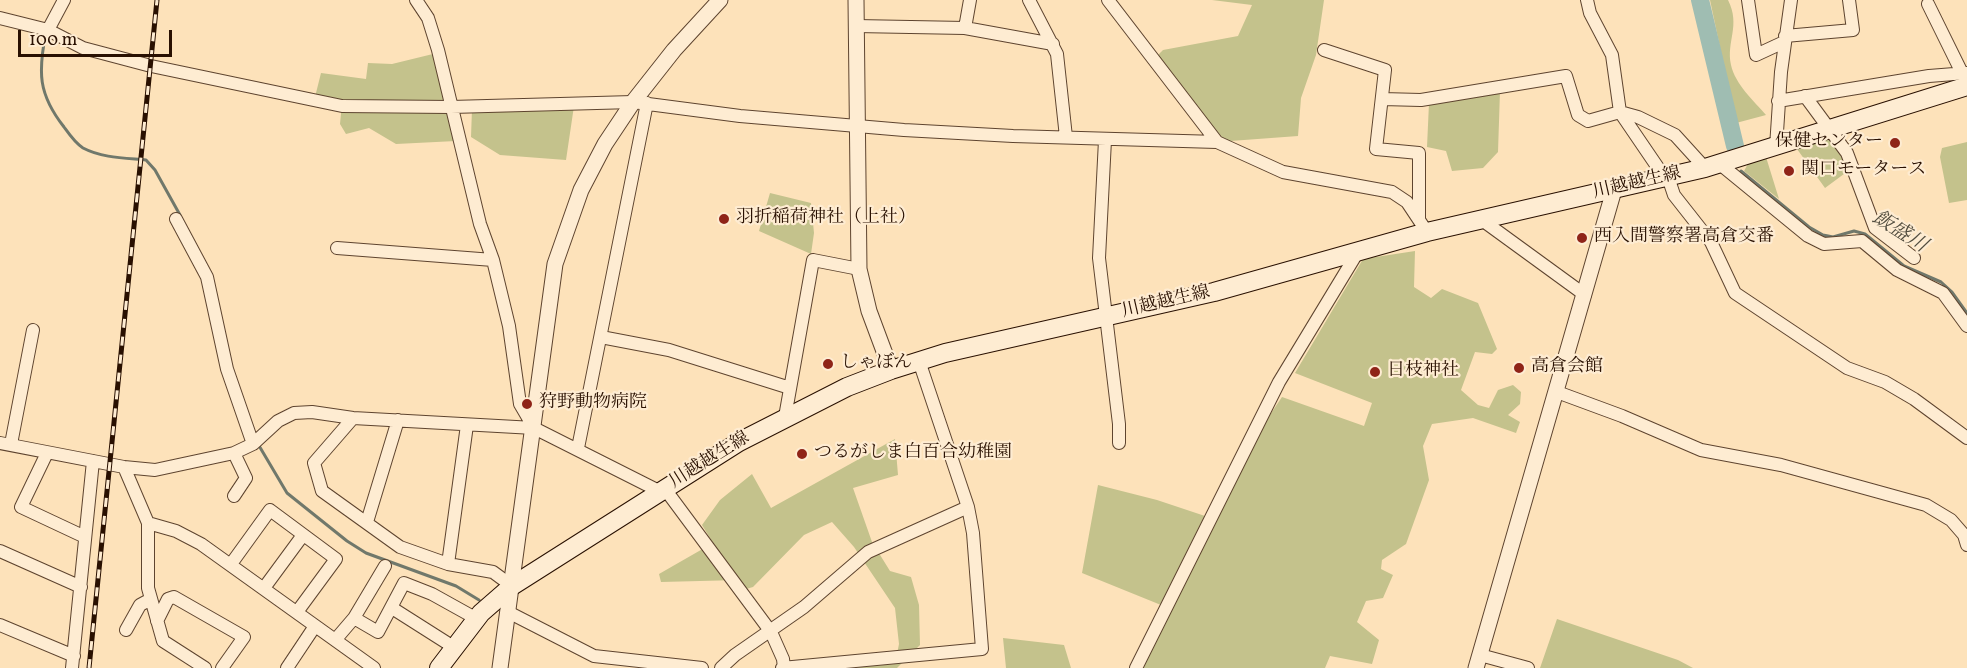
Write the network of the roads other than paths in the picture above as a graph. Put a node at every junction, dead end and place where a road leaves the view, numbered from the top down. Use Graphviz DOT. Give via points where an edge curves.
graph roads {
  1 [pos="64,0"];
  2 [pos="416,0"];
  3 [pos="720,0"];
  4 [pos="856,0"];
  5 [pos="970,0"];
  6 [pos="1029,0"];
  7 [pos="1108,0"];
  8 [pos="1587,0"];
  9 [pos="1748,0"];
  10 [pos="1791,0"];
  11 [pos="1849,0"];
  12 [pos="1928,4"];
  13 [pos="0,18"];
  14 [pos="856,26"];
  15 [pos="965,28"];
  16 [pos="48,30"];
  17 [pos="1784,39"];
  18 [pos="1053,44"];
  19 [pos="1324,50"];
  20 [pos="1965,77"];
  21 [pos="1805,96"];
  22 [pos="1382,99"];
  23 [pos="1778,101"];
  24 [pos="640,102"];
  25 [pos="451,107"];
  26 [pos="1620,112"];
  27 [pos="856,125"];
  28 [pos="1832,130"];
  29 [pos="1066,137"];
  30 [pos="1105,140"];
  31 [pos="1217,142"];
  32 [pos="1776,147"];
  33 [pos="1712,166"];
  34 [pos="1667,178"];
  35 [pos="1614,190"];
  36 [pos="176,219"];
  37 [pos="1482,220"];
  38 [pos="1423,225"];
  39 [pos="337,248"];
  40 [pos="1359,249"];
  41 [pos="1914,258"];
  42 [pos="493,260"];
  43 [pos="859,269"];
  44 [pos="1585,295"];
  45 [pos="1105,318"];
  46 [pos="1967,326"];
  47 [pos="33,330"];
  48 [pos="601,337"];
  49 [pos="919,361"];
  50 [pos="891,370"];
  51 [pos="790,388"];
  52 [pos="1557,392"];
  53 [pos="785,417"];
  54 [pos="353,418"];
  55 [pos="398,420"];
  56 [pos="467,425"];
  57 [pos="534,428"];
  58 [pos="1967,438"];
  59 [pos="1119,443"];
  60 [pos="5,444"];
  61 [pos="253,444"];
  62 [pos="578,448"];
  63 [pos="47,453"];
  64 [pos="234,453"];
  65 [pos="93,461"];
  66 [pos="124,467"];
  67 [pos="663,491"];
  68 [pos="234,496"];
  69 [pos="968,507"];
  70 [pos="366,522"];
  71 [pos="148,523"];
  72 [pos="303,535"];
  73 [pos="85,537"];
  74 [pos="1967,545"];
  75 [pos="0,551"];
  76 [pos="231,564"];
  77 [pos="448,564"];
  78 [pos="385,566"];
  79 [pos="512,586"];
  80 [pos="81,587"];
  81 [pos="264,588"];
  82 [pos="151,599"];
  83 [pos="392,608"];
  84 [pos="297,612"];
  85 [pos="508,612"];
  86 [pos="354,618"];
  87 [pos="477,619"];
  88 [pos="157,621"];
  89 [pos="0,625"];
  90 [pos="315,627"];
  91 [pos="126,630"];
  92 [pos="771,632"];
  93 [pos="336,639"];
  94 [pos="454,648"];
  95 [pos="1478,661"];
  96 [pos="73,662"];
  97 [pos="668,666"];
  98 [pos="205,668"];
  99 [pos="222,668"];
  100 [pos="287,668"];
  101 [pos="374,668"];
  102 [pos="439,668"];
  103 [pos="500,668"];
  104 [pos="702,668"];
  105 [pos="721,668"];
  106 [pos="783,668"];
  107 [pos="1136,668"];
  108 [pos="1528,668"];
  1 -- 16 [label="street"];
  2 -- 25 [label="street" via="428,18"];
  3 -- 24 [label="street" via="674,50"];
  4 -- 14 [label="street"];
  5 -- 15 [label="street"];
  6 -- 18 [label="street"];
  7 -- 31 [label="street"];
  8 -- 26 [label="street" via="1612,55"];
  9 -- 17 [label="street" via="1755,55"];
  10 -- 17 [label="street"];
  11 -- 17 [label="street" via="1853,30"];
  12 -- 20 [label="street"];
  13 -- 16 [label="street"];
  14 -- 15 [label="street"];
  14 -- 27 [label="street"];
  15 -- 18 [label="street"];
  16 -- 25 [label="street" via="83,48 150,66 342,106"];
  17 -- 23 [label="street"];
  18 -- 29 [label="street" via="1060,72"];
  19 -- 22 [label="street" via="1385,70"];
  20 -- 21 [label="street"];
  20 -- 28 [label="main road, 川越越生線"];
  21 -- 23 [label="street"];
  21 -- 28 [label="street"];
  22 -- 26 [label="street" via="1421,100 1566,76 1578,115 1588,121"];
  22 -- 38 [label="street" via="1376,148 1419,153"];
  23 -- 32 [label="street"];
  24 -- 25 [label="street"];
  24 -- 27 [label="street" via="740,116"];
  24 -- 48 [label="street"];
  24 -- 57 [label="street" via="606,144 581,190 555,264"];
  25 -- 42 [label="street" via="480,224"];
  26 -- 33 [label="street" via="1675,135"];
  26 -- 34 [label="street"];
  27 -- 29 [label="street"];
  27 -- 43 [label="street"];
  28 -- 32 [label="main road, 川越越生線"];
  28 -- 41 [label="street" via="1847,153 1875,228"];
  29 -- 30 [label="street"];
  30 -- 31 [label="street"];
  30 -- 45 [label="street" via="1099,258"];
  31 -- 38 [label="street" via="1283,172 1392,192 1407,202"];
  32 -- 33 [label="main road, 川越越生線"];
  33 -- 34 [label="main road, 川越越生線"];
  33 -- 46 [label="street" via="1824,244 1862,241 1897,270 1943,293"];
  34 -- 35 [label="main road, 川越越生線"];
  34 -- 58 [label="street" via="1674,195 1711,242 1735,293 1847,368 1885,382 1914,399"];
  35 -- 37 [label="main road, 川越越生線"];
  35 -- 44 [label="street"];
  36 -- 61 [label="street" via="207,277 227,369"];
  37 -- 38 [label="main road, 川越越生線"];
  37 -- 44 [label="street"];
  38 -- 40 [label="main road, 川越越生線"];
  39 -- 42 [label="street"];
  40 -- 45 [label="main road, 川越越生線" via="1214,292"];
  40 -- 107 [label="street" via="1279,382"];
  42 -- 57 [label="street" via="509,326 520,404"];
  43 -- 50 [label="street" via="869,311"];
  43 -- 51 [label="street" via="813,260"];
  44 -- 52 [label="street"];
  45 -- 49 [label="main road, 川越越生線"];
  45 -- 59 [label="street"];
  47 -- 60 [label="street"];
  48 -- 51 [label="street" via="669,350"];
  48 -- 62 [label="street"];
  49 -- 50 [label="main road, 川越越生線"];
  49 -- 69 [label="street"];
  50 -- 53 [label="main road, 川越越生線"];
  51 -- 53 [label="street"];
  52 -- 74 [label="street" via="1701,450 1781,465 1926,505 1951,520"];
  52 -- 95 [label="street"];
  53 -- 67 [label="main road, 川越越生線"];
  54 -- 55 [label="street"];
  54 -- 61 [label="street" via="294,413 278,421"];
  54 -- 70 [label="street" via="314,463 322,491"];
  55 -- 56 [label="street"];
  55 -- 70 [label="street"];
  56 -- 57 [label="street"];
  56 -- 77 [label="street"];
  57 -- 62 [label="street"];
  57 -- 79 [label="street"];
  60 -- 63 [label="street"];
  61 -- 64 [label="street"];
  62 -- 67 [label="street"];
  63 -- 65 [label="street"];
  63 -- 73 [label="street" via="21,507"];
  64 -- 66 [label="street" via="155,470"];
  64 -- 68 [label="street" via="246,478"];
  65 -- 66 [label="street"];
  65 -- 73 [label="street"];
  66 -- 71 [label="street"];
  67 -- 79 [label="main road, 川越越生線"];
  67 -- 92 [label="street"];
  69 -- 92 [label="street" via="868,552"];
  69 -- 106 [label="street" via="974,533 982,649"];
  70 -- 77 [label="street" via="400,547"];
  71 -- 76 [label="street" via="176,531"];
  71 -- 82 [label="street"];
  72 -- 76 [label="street" via="270,510"];
  72 -- 81 [label="street"];
  72 -- 84 [label="street" via="336,559"];
  73 -- 80 [label="street"];
  75 -- 80 [label="street"];
  76 -- 81 [label="street"];
  77 -- 79 [label="street" via="493,572"];
  78 -- 86 [label="street"];
  79 -- 85 [label="street"];
  79 -- 87 [label="main road, 川越越生線"];
  80 -- 96 [label="street"];
  81 -- 84 [label="street"];
  82 -- 88 [label="street"];
  82 -- 91 [label="street" via="140,605"];
  83 -- 86 [label="street" via="378,632"];
  83 -- 87 [label="street" via="404,583"];
  83 -- 94 [label="street"];
  84 -- 90 [label="street"];
  85 -- 97 [label="street" via="594,656"];
  85 -- 103 [label="street"];
  86 -- 93 [label="street"];
  87 -- 94 [label="main road, 川越越生線"];
  88 -- 98 [label="street" via="163,642"];
  88 -- 99 [label="street" via="168,599 174,597 244,637"];
  89 -- 96 [label="street"];
  90 -- 93 [label="street"];
  90 -- 100 [label="street"];
  92 -- 105 [label="street"];
  92 -- 106 [label="street"];
  93 -- 101 [label="street"];
  94 -- 102 [label="main road, 川越越生線"];
  95 -- 108 [label="street"];
  97 -- 104 [label="street"];
}
